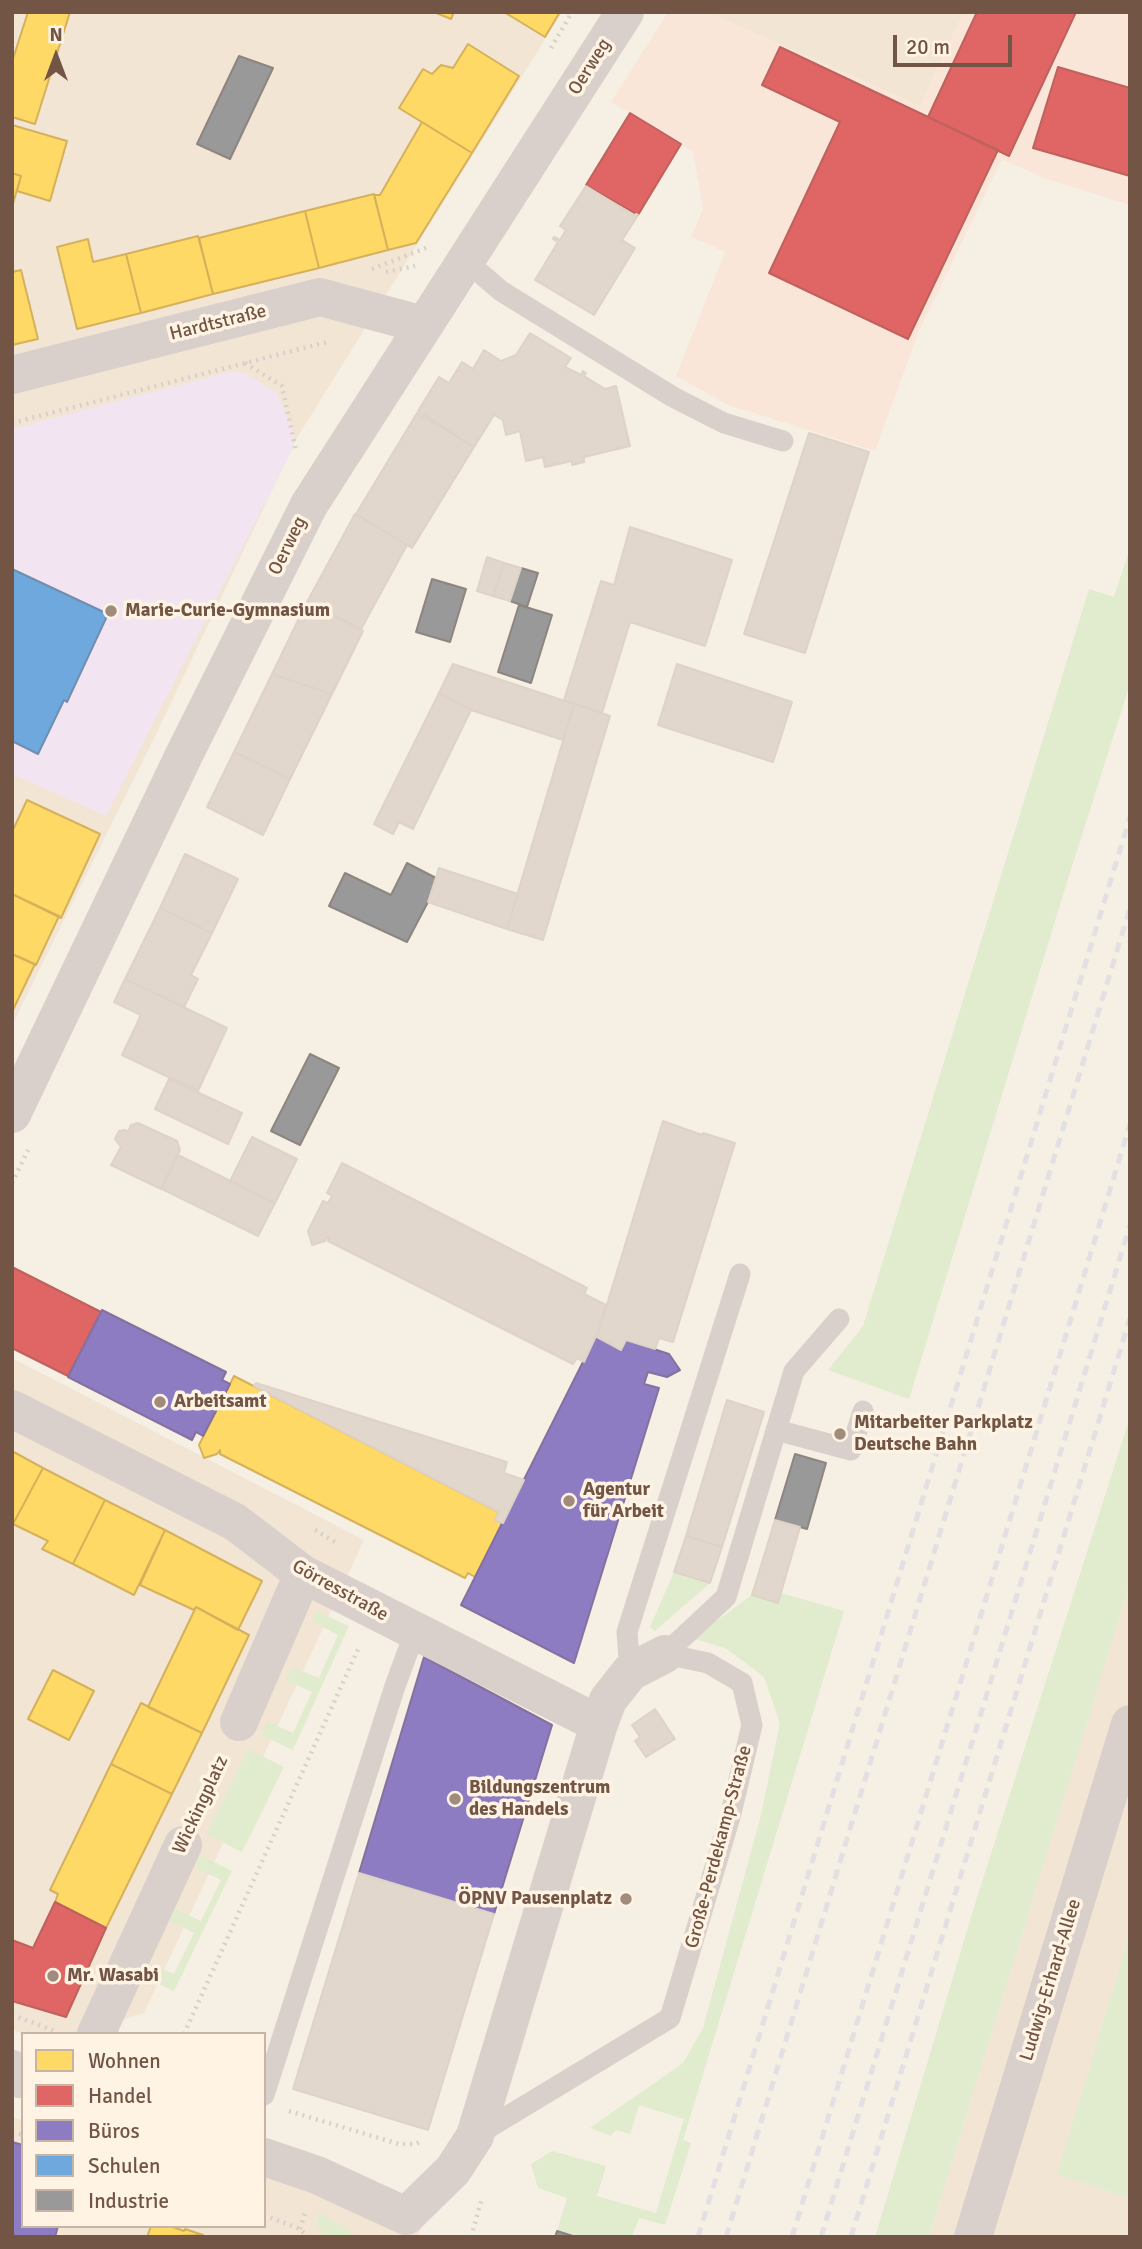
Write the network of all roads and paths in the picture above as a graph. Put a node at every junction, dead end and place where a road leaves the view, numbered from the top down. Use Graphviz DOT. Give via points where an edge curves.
graph roads {
  1 [pos="625,12"];
  2 [pos="465,260"];
  3 [pos="424,325"];
  4 [pos="339,345"];
  5 [pos="244,362"];
  6 [pos="12,375"];
  7 [pos="12,423"];
  8 [pos="783,441"];
  9 [pos="296,453"];
  10 [pos="21,1130"];
  11 [pos="12,1183"];
  12 [pos="740,1274"];
  13 [pos="839,1319"];
  14 [pos="12,1409"];
  15 [pos="863,1411"];
  16 [pos="776,1430"];
  17 [pos="303,1574"];
  18 [pos="375,1611"];
  19 [pos="415,1632"];
  20 [pos="665,1654"];
  21 [pos="631,1672"];
  22 [pos="239,1722"];
  23 [pos="598,1724"];
  24 [pos="1130,1724"];
  25 [pos="183,1844"];
  26 [pos="12,2015"];
  27 [pos="54,2030"];
  28 [pos="97,2032"];
  29 [pos="185,2032"];
  30 [pos="271,2101"];
  31 [pos="475,2136"];
  32 [pos="424,2140"];
  33 [pos="266,2158"];
  34 [pos="266,2216"];
  35 [pos="408,2226"];
  36 [pos="309,2237"];
  37 [pos="973,2237"];
  1 -- 2 [label="street, Oerweg"];
  2 -- 3 [label="street, Oerweg"];
  2 -- 8 [label="lane" via="501,291 673,397 724,423"];
  3 -- 6 [label="street, Hardtstraße" via="320,298"];
  3 -- 10 [label="street, Oerweg" via="309,505 184,755"];
  4 -- 5 [label="path" via="328,341"];
  5 -- 7 [label="path"];
  5 -- 9 [label="path" via="282,386"];
  10 -- 11 [label="path"];
  12 -- 21 [label="lane" via="627,1632"];
  13 -- 16 [label="lane" via="794,1371"];
  14 -- 17 [label="street, Görresstraße" via="235,1522"];
  15 -- 16 [label="lane" via="851,1450"];
  16 -- 20 [label="lane" via="726,1597"];
  17 -- 18 [label="street, Görresstraße"];
  17 -- 22 [label="street"];
  18 -- 19 [label="street, Görresstraße"];
  18 -- 29 [label="path"];
  19 -- 23 [label="street, Görresstraße"];
  19 -- 30 [label="lane"];
  20 -- 21 [label="street, Große-Perdekamp-Straße"];
  20 -- 31 [label="lane, Große-Perdekamp-Straße" via="708,1663 742,1683 752,1725 730,1817 670,2018"];
  21 -- 23 [label="street, Große-Perdekamp-Straße" via="608,1700"];
  22 -- 25 [label="path, Wickingplatz"];
  23 -- 31 [label="street, Große-Perdekamp-Straße"];
  24 -- 37 [label="street, Ludwig-Erhard-Allee"];
  25 -- 28 [label="street, Wickingplatz"];
  26 -- 27 [label="path"];
  30 -- 32 [label="path" via="399,2144"];
  31 -- 35 [label="street, Große-Perdekamp-Straße"];
  33 -- 35 [label="street" via="317,2175"];
  34 -- 36 [label="path"];
}
